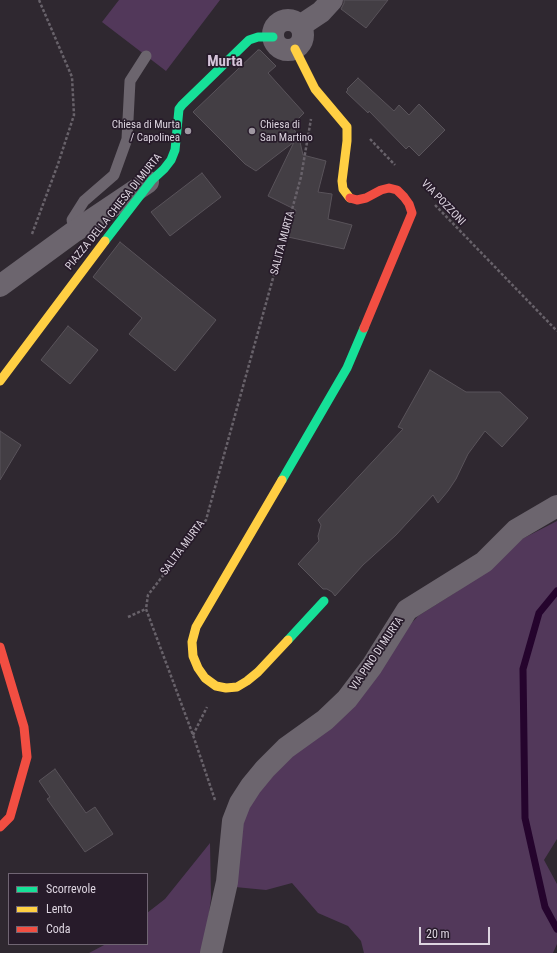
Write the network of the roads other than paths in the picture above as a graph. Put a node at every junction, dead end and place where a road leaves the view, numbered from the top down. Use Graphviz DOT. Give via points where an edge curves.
graph roads {
  1 [pos="332,0"];
  2 [pos="300,26"];
  3 [pos="273,37"];
  4 [pos="295,49"];
  5 [pos="146,56"];
  6 [pos="152,180"];
  7 [pos="76,231"];
  8 [pos="0,286"];
  9 [pos="0,382"];
  10 [pos="557,506"];
  11 [pos="324,602"];
  12 [pos="0,647"];
  13 [pos="0,827"];
  14 [pos="211,953"];
  1 -- 2 [label="street" via="321,12"];
  2 -- 3 [label="street" via="292,21 282,21 275,28"];
  2 -- 4 [label="street" via="302,41"];
  3 -- 4 [label="street" via="281,49"];
  3 -- 6 [label="street, PIAZZA DELLA CHIESA DI MURTA" via="249,40 182,105 179,109 176,150 164,169"];
  4 -- 11 [label="street" via="316,89 346,128 343,189 349,197 358,200 381,190 397,190 410,204 412,213 347,368 196,627 192,656 205,678 216,686 237,687 258,672"];
  5 -- 7 [label="lane" via="130,81 127,139 114,176 84,201 72,220"];
  6 -- 7 [label="street"];
  6 -- 9 [label="street, PIAZZA DELLA CHIESA DI MURTA"];
  7 -- 8 [label="street"];
  10 -- 14 [label="street, VIA PINO DI MURTA" via="516,530 484,562 406,610 372,666 346,699 325,720 286,748 251,786 240,803 234,821 227,882"];
  12 -- 13 [label="street" via="24,727 27,757 10,817"];
}
